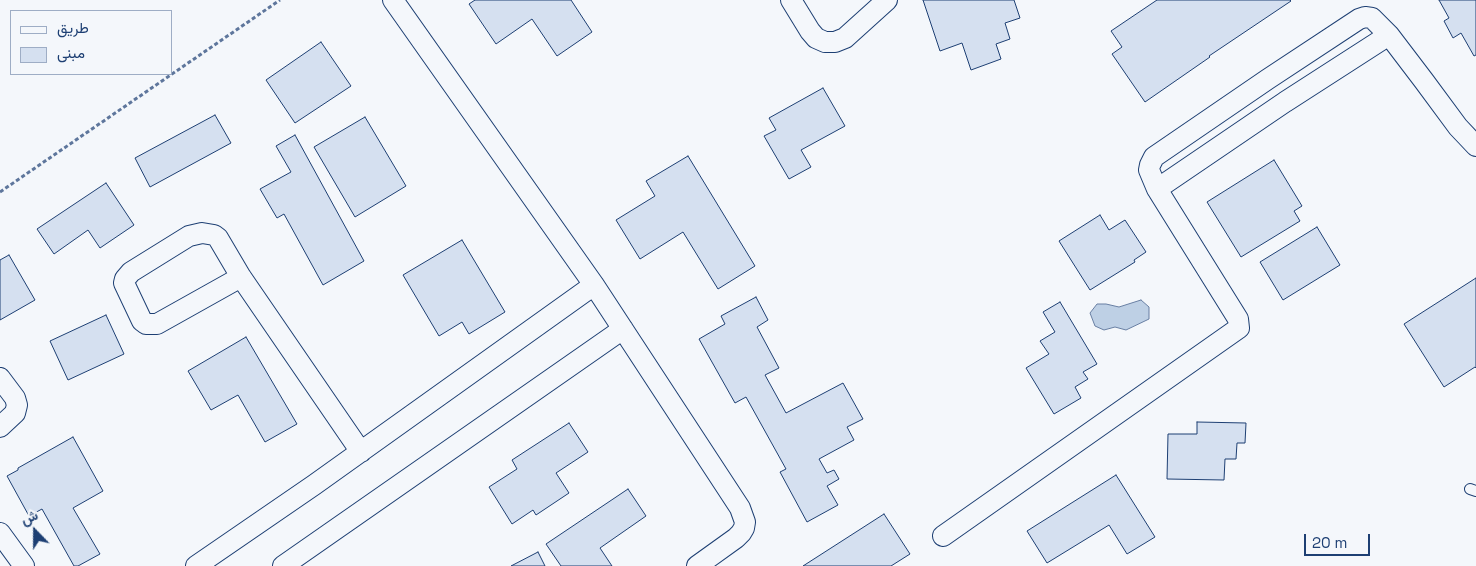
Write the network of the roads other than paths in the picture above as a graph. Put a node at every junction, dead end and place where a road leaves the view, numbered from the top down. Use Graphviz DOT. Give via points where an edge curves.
graph roads {
  1 [pos="393,0"];
  2 [pos="791,0"];
  3 [pos="887,0"];
  4 [pos="1389,36"];
  5 [pos="1476,146"];
  6 [pos="1157,189"];
  7 [pos="240,277"];
  8 [pos="594,286"];
  9 [pos="623,329"];
  10 [pos="0,378"];
  11 [pos="0,428"];
  12 [pos="361,452"];
  13 [pos="0,533"];
  14 [pos="942,536"];
  15 [pos="24,566"];
  16 [pos="196,566"];
  17 [pos="283,566"];
  18 [pos="697,566"];
  1 -- 8 [label="street"];
  2 -- 3 [label="street" via="810,31 825,42 845,38"];
  4 -- 5 [label="street"];
  4 -- 6 [label="street"];
  4 -- 6 [label="street" via="1372,18 1362,18 1276,73 1154,157 1150,170"];
  6 -- 14 [label="street" via="1238,319 1239,328"];
  7 -- 7 [label="street" via="218,238 202,233 189,236 131,272 124,283 142,321 157,324"];
  7 -- 12 [label="street"];
  8 -- 9 [label="street"];
  8 -- 12 [label="street"];
  9 -- 17 [label="street"];
  9 -- 18 [label="street" via="743,515 745,522 741,533"];
  10 -- 11 [label="street" via="18,405 15,413"];
  12 -- 16 [label="street"];
  13 -- 15 [label="street"];
}
